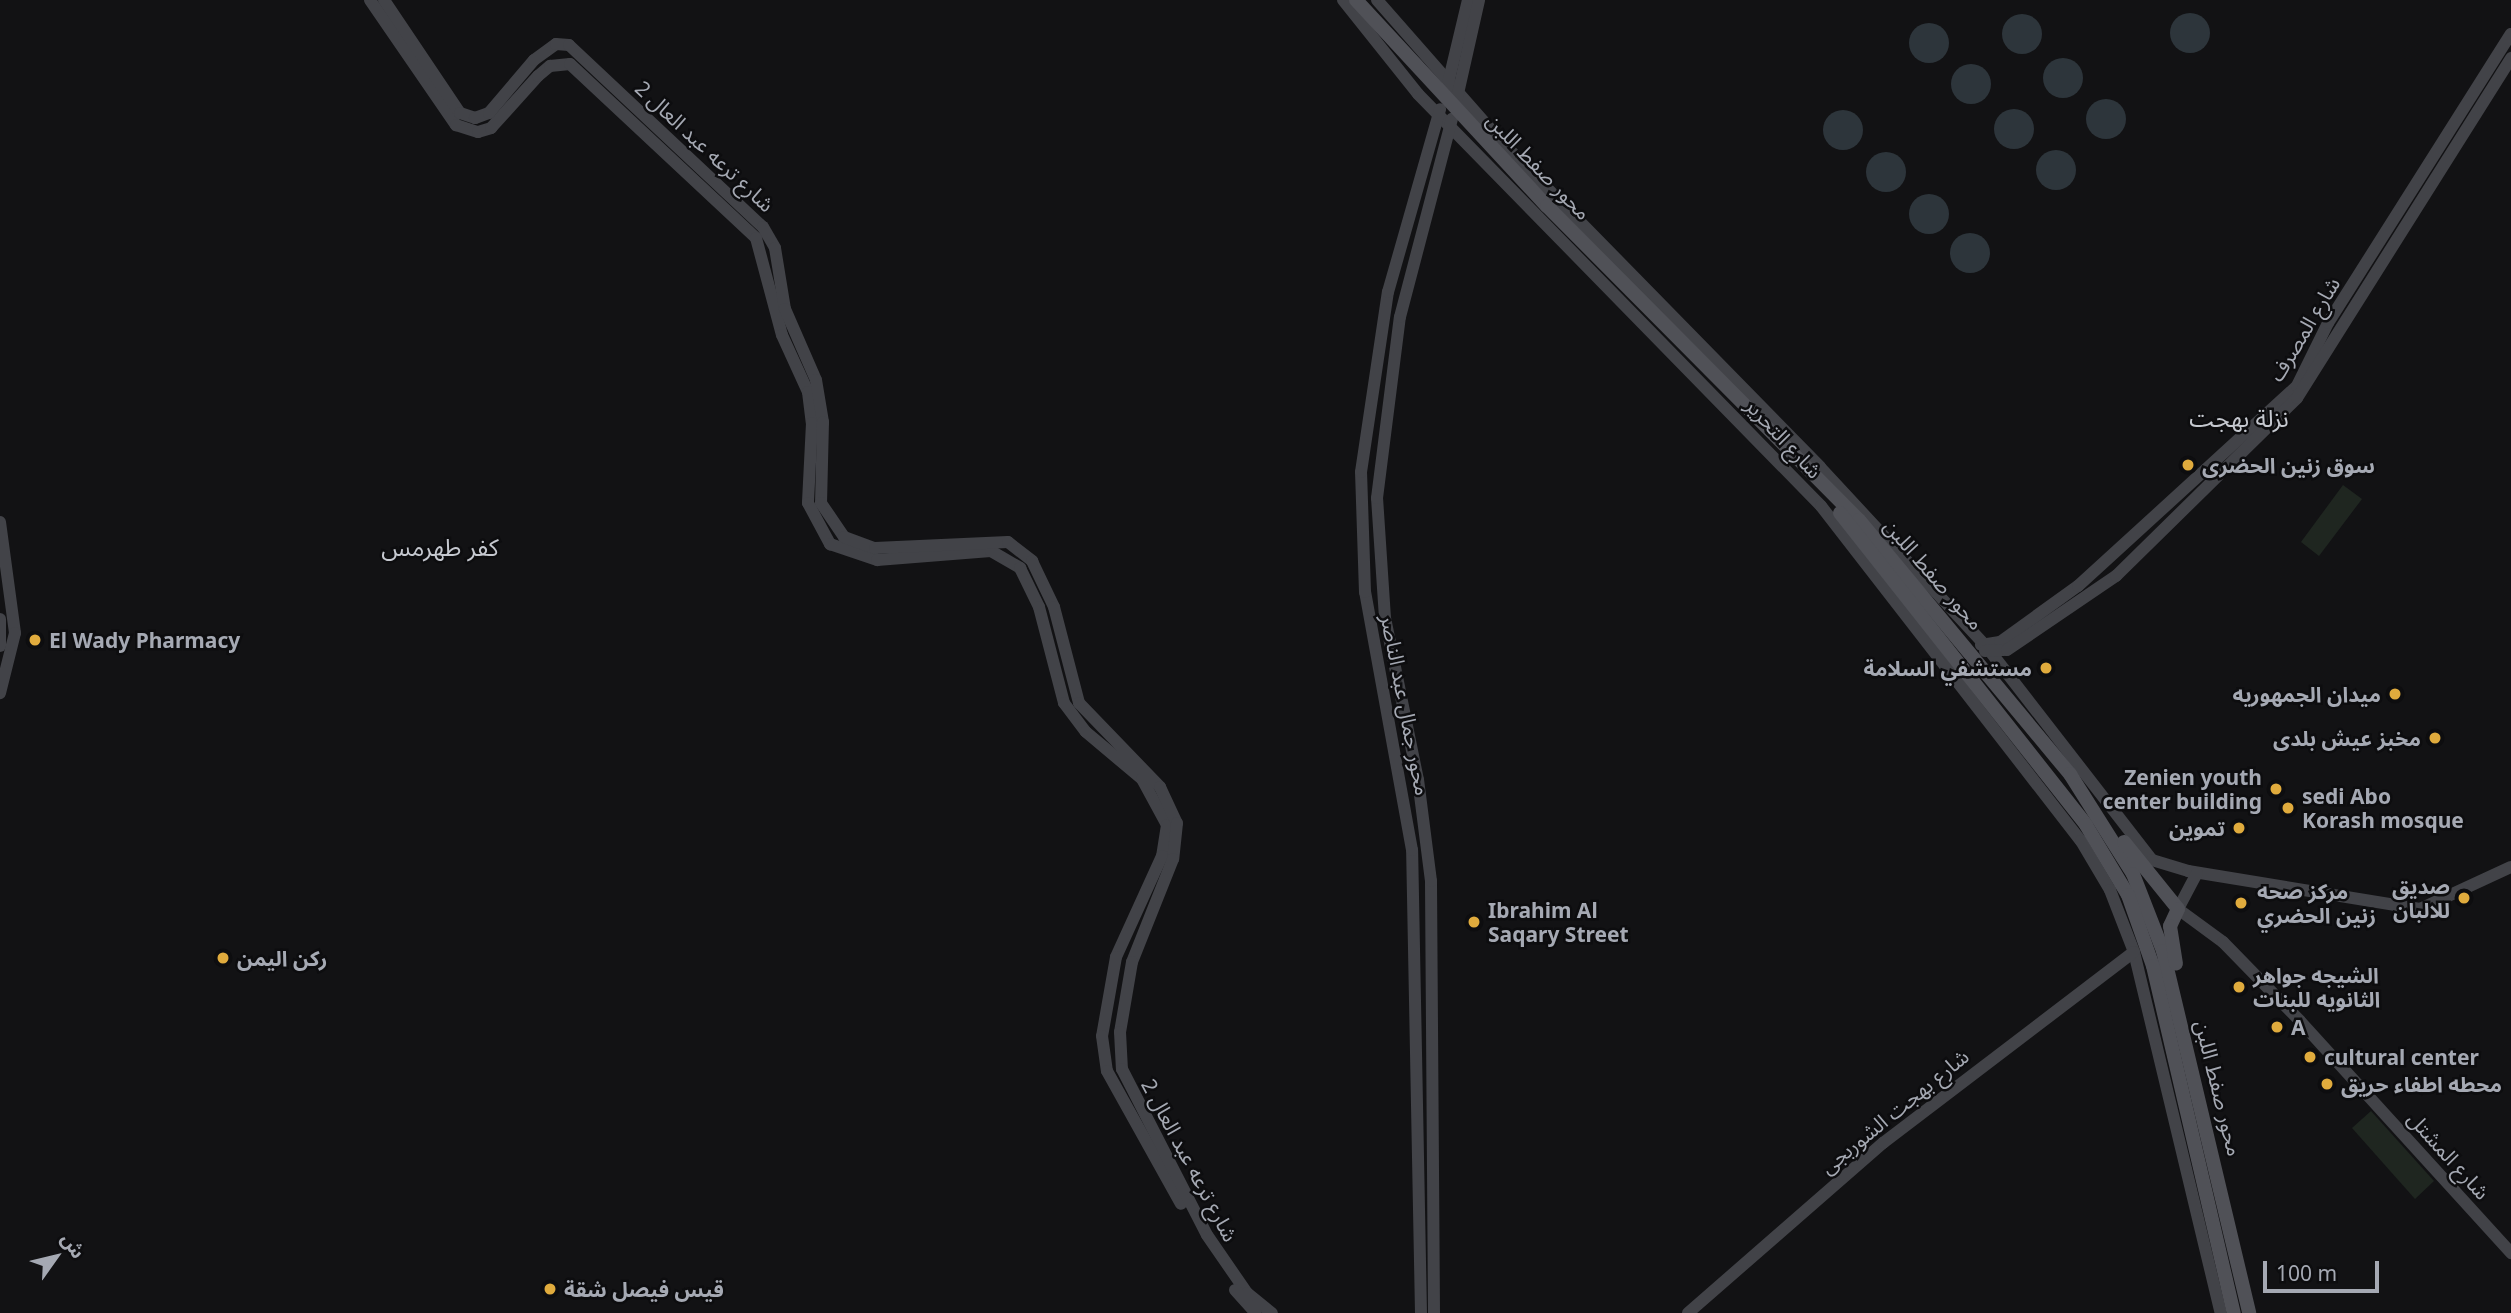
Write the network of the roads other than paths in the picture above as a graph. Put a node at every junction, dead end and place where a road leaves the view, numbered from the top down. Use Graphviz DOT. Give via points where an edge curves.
graph roads {
  1 [pos="370,0"];
  2 [pos="384,0"];
  3 [pos="1343,0"];
  4 [pos="1354,0"];
  5 [pos="1377,0"];
  6 [pos="1468,0"];
  7 [pos="1479,0"];
  8 [pos="2511,34"];
  9 [pos="2511,58"];
  10 [pos="1448,83"];
  11 [pos="1458,93"];
  12 [pos="2479,96"];
  13 [pos="1439,114"];
  14 [pos="1450,123"];
  15 [pos="732,205"];
  16 [pos="815,505"];
  17 [pos="0,522"];
  18 [pos="1032,561"];
  19 [pos="1020,568"];
  20 [pos="0,619"];
  21 [pos="1928,645"];
  22 [pos="0,646"];
  23 [pos="1984,651"];
  24 [pos="0,693"];
  25 [pos="2076,767"];
  26 [pos="2511,867"];
  27 [pos="2193,872"];
  28 [pos="2178,909"];
  29 [pos="2134,952"];
  30 [pos="2227,1209"];
  31 [pos="2511,1253"];
  32 [pos="1256,1313"];
  33 [pos="1272,1313"];
  34 [pos="1421,1313"];
  35 [pos="1434,1313"];
  36 [pos="1688,1313"];
  37 [pos="2221,1313"];
  38 [pos="2234,1313"];
  39 [pos="2249,1313"];
  40 [pos="2255,1313"];
  1 -- 15 [label="street, شارع ترعه عبد العال 2" via="446,115 466,130 491,128 538,76 561,63 579,68"];
  2 -- 15 [label="street, شارع ترعه عبد العال 2" via="455,108 467,117 489,113 528,66 560,43 573,47"];
  3 -- 13 [label="street, شارع التحرير"];
  4 -- 23 [label="main road, محور صفط اللبن" via="1547,206 1812,469"];
  4 -- 38 [label="main road, محور صفط اللبن" via="1418,79 1814,482 2086,825 2127,895 2152,966"];
  5 -- 10 [label="street, شارع التحرير"];
  6 -- 10 [label="street, محور جمال عبد الناصر"];
  7 -- 11 [label="street, محور جمال عبد الناصر"];
  8 -- 12 [label="street, شارع المصرف"];
  9 -- 12 [label="street, شارع المصرف"];
  10 -- 11 [label="street, شارع التحرير"];
  10 -- 13 [label="street, محور جمال عبد الناصر"];
  11 -- 14 [label="street, محور جمال عبد الناصر"];
  11 -- 23 [label="street, شارع التحرير"];
  12 -- 23 [label="street, شارع المصرف" via="2314,366 2297,386 2041,620"];
  13 -- 14 [label="street, شارع التحرير"];
  13 -- 34 [label="street, محور جمال عبد الناصر" via="1388,292 1362,472 1365,592 1404,788 1413,862"];
  14 -- 21 [label="street, شارع التحرير" via="1812,497"];
  14 -- 35 [label="street, محور جمال عبد الناصر" via="1400,317 1377,498 1385,618 1418,780 1431,881"];
  15 -- 16 [label="street, شارع ترعه عبد العال 2" via="770,237 785,309 816,380 823,422"];
  16 -- 18 [label="street" via="835,530 864,547 1008,542"];
  16 -- 19 [label="street, شارع ترعه عبد العال 2" via="826,540 860,558 991,551"];
  17 -- 24 [label="street" via="15,633"];
  18 -- 19 [label="street"];
  18 -- 33 [label="street, شارع ترعه عبد العال 2" via="1054,607 1079,704 1160,787 1177,823 1173,859 1125,993 1120,1032 1124,1077 1207,1235 1247,1293"];
  19 -- 32 [label="street, شارع ترعه عبد العال 2" via="1039,607 1064,703 1086,732 1142,779 1167,825 1162,856 1116,957 1102,1036 1107,1071 1201,1240"];
  20 -- 22 [label="street"];
  21 -- 23 [label="street" via="1947,631"];
  21 -- 29 [label="street, شارع التحرير" via="2081,841 2110,890"];
  23 -- 25 [label="street, شارع التحرير"];
  23 -- 28 [label="main road"];
  23 -- 30 [label="main road, محور صفط اللبن" via="2133,874 2164,951"];
  25 -- 27 [label="street, شارع التحرير" via="2147,856"];
  25 -- 40 [label="street" via="2088,809 2149,929 2224,1217"];
  26 -- 27 [label="street, شارع التحرير" via="2420,909"];
  27 -- 28 [label="street"];
  28 -- 30 [label="main road" via="2170,934 2227,1179"];
  28 -- 31 [label="street, شارع المشتل" via="2223,942 2286,1006"];
  29 -- 36 [label="street, شارع بهجت الشوربجى" via="1883,1143"];
  29 -- 37 [label="street, شارع التحرير"];
  30 -- 39 [label="main road, محور صفط اللبن"];
}
